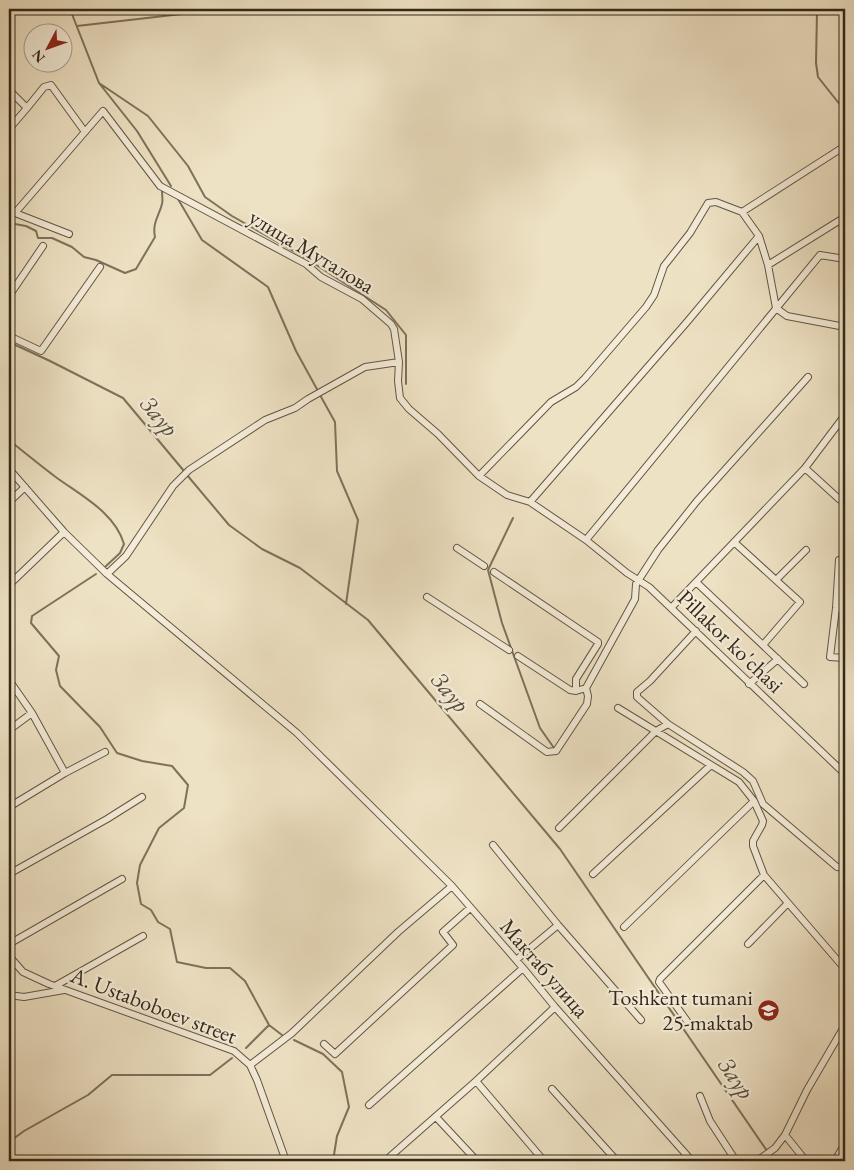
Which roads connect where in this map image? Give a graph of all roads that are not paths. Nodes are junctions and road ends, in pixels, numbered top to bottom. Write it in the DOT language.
graph roads {
  1 [pos="9,90"];
  2 [pos="27,108"];
  3 [pos="9,129"];
  4 [pos="85,132"];
  5 [pos="845,146"];
  6 [pos="742,212"];
  7 [pos="12,213"];
  8 [pos="845,216"];
  9 [pos="69,234"];
  10 [pos="759,236"];
  11 [pos="43,246"];
  12 [pos="845,259"];
  13 [pos="768,265"];
  14 [pos="100,267"];
  15 [pos="9,296"];
  16 [pos="776,308"];
  17 [pos="845,327"];
  18 [pos="9,336"];
  19 [pos="399,362"];
  20 [pos="808,377"];
  21 [pos="845,415"];
  22 [pos="804,468"];
  23 [pos="9,469"];
  24 [pos="479,476"];
  25 [pos="25,487"];
  26 [pos="840,499"];
  27 [pos="9,502"];
  28 [pos="530,502"];
  29 [pos="64,532"];
  30 [pos="586,540"];
  31 [pos="734,542"];
  32 [pos="457,548"];
  33 [pos="806,550"];
  34 [pos="845,560"];
  35 [pos="484,566"];
  36 [pos="494,572"];
  37 [pos="106,574"];
  38 [pos="777,579"];
  39 [pos="9,580"];
  40 [pos="638,580"];
  41 [pos="696,582"];
  42 [pos="427,597"];
  43 [pos="672,607"];
  44 [pos="836,608"];
  45 [pos="845,608"];
  46 [pos="696,631"];
  47 [pos="764,645"];
  48 [pos="508,650"];
  49 [pos="518,656"];
  50 [pos="845,658"];
  51 [pos="778,659"];
  52 [pos="9,680"];
  53 [pos="750,684"];
  54 [pos="804,684"];
  55 [pos="586,688"];
  56 [pos="576,690"];
  57 [pos="480,704"];
  58 [pos="618,708"];
  59 [pos="32,713"];
  60 [pos="668,724"];
  61 [pos="9,730"];
  62 [pos="656,731"];
  63 [pos="106,752"];
  64 [pos="711,765"];
  65 [pos="65,773"];
  66 [pos="845,774"];
  67 [pos="142,797"];
  68 [pos="754,802"];
  69 [pos="9,807"];
  70 [pos="559,828"];
  71 [pos="493,844"];
  72 [pos="845,868"];
  73 [pos="9,874"];
  74 [pos="592,874"];
  75 [pos="764,875"];
  76 [pos="122,879"];
  77 [pos="452,886"];
  78 [pos="787,904"];
  79 [pos="470,908"];
  80 [pos="558,925"];
  81 [pos="624,927"];
  82 [pos="143,936"];
  83 [pos="9,944"];
  84 [pos="748,944"];
  85 [pos="9,956"];
  86 [pos="516,960"];
  87 [pos="523,968"];
  88 [pos="845,969"];
  89 [pos="55,986"];
  90 [pos="65,990"];
  91 [pos="9,996"];
  92 [pos="555,1008"];
  93 [pos="641,1020"];
  94 [pos="687,1020"];
  95 [pos="845,1025"];
  96 [pos="324,1044"];
  97 [pos="250,1065"];
  98 [pos="476,1082"];
  99 [pos="552,1089"];
  100 [pos="700,1096"];
  101 [pos="369,1105"];
  102 [pos="436,1117"];
  103 [pos="785,1136"];
  104 [pos="845,1143"];
  105 [pos="393,1158"];
  106 [pos="286,1161"];
  107 [pos="385,1161"];
  108 [pos="477,1161"];
  109 [pos="544,1161"];
  110 [pos="617,1161"];
  111 [pos="692,1161"];
  112 [pos="736,1161"];
  113 [pos="757,1161"];
  114 [pos="806,1161"];
  115 [pos="835,1161"];
  1 -- 2 [label="street"];
  2 -- 3 [label="street"];
  2 -- 4 [label="street"];
  4 -- 7 [label="street"];
  4 -- 19 [label="street, улица Муталова"];
  5 -- 6 [label="street"];
  6 -- 10 [label="street"];
  6 -- 24 [label="street"];
  7 -- 9 [label="street"];
  8 -- 13 [label="street"];
  10 -- 13 [label="street"];
  10 -- 28 [label="street"];
  11 -- 15 [label="street"];
  12 -- 16 [label="street"];
  13 -- 16 [label="street"];
  14 -- 18 [label="street"];
  16 -- 17 [label="street"];
  16 -- 30 [label="street"];
  19 -- 24 [label="street, улица Муталова"];
  19 -- 37 [label="street"];
  20 -- 40 [label="street"];
  21 -- 22 [label="street"];
  22 -- 26 [label="street"];
  22 -- 31 [label="street"];
  23 -- 25 [label="street, Мактаб улица"];
  24 -- 28 [label="street, улица Муталова"];
  25 -- 27 [label="street"];
  25 -- 29 [label="street, Мактаб улица"];
  28 -- 30 [label="street, улица Муталова"];
  29 -- 37 [label="street, Мактаб улица"];
  29 -- 39 [label="street"];
  30 -- 40 [label="street, Pillakor ko'chasi"];
  31 -- 38 [label="street"];
  31 -- 41 [label="street"];
  32 -- 35 [label="street"];
  33 -- 38 [label="street"];
  34 -- 44 [label="street"];
  36 -- 56 [label="street"];
  37 -- 77 [label="street, Мактаб улица"];
  38 -- 47 [label="street"];
  40 -- 43 [label="street, Pillakor ko'chasi"];
  40 -- 55 [label="street"];
  41 -- 43 [label="street"];
  41 -- 47 [label="street"];
  42 -- 48 [label="street"];
  43 -- 46 [label="street, Pillakor ko'chasi"];
  44 -- 45 [label="street"];
  44 -- 50 [label="street"];
  46 -- 53 [label="street, Pillakor ko'chasi"];
  46 -- 60 [label="street"];
  47 -- 51 [label="street"];
  49 -- 56 [label="street"];
  51 -- 53 [label="street"];
  51 -- 54 [label="street"];
  52 -- 59 [label="street"];
  53 -- 66 [label="street, Pillakor ko'chasi"];
  55 -- 56 [label="street"];
  55 -- 57 [label="street"];
  58 -- 62 [label="street"];
  59 -- 61 [label="street"];
  59 -- 65 [label="street"];
  60 -- 62 [label="street"];
  60 -- 72 [label="street"];
  62 -- 64 [label="street"];
  62 -- 70 [label="street"];
  63 -- 65 [label="street"];
  64 -- 68 [label="street"];
  64 -- 74 [label="street"];
  65 -- 69 [label="street"];
  67 -- 73 [label="street"];
  68 -- 75 [label="street"];
  68 -- 81 [label="street"];
  71 -- 80 [label="street"];
  75 -- 78 [label="street"];
  75 -- 94 [label="street"];
  76 -- 83 [label="street"];
  77 -- 79 [label="street, Мактаб улица"];
  77 -- 97 [label="street"];
  78 -- 84 [label="street"];
  78 -- 88 [label="street"];
  79 -- 86 [label="street, Мактаб улица"];
  79 -- 96 [label="street"];
  80 -- 86 [label="street"];
  80 -- 93 [label="street"];
  82 -- 89 [label="street"];
  85 -- 89 [label="street, A. Ustaboboev street"];
  86 -- 87 [label="street, Мактаб улица"];
  87 -- 92 [label="street, Мактаб улица"];
  87 -- 101 [label="street"];
  89 -- 90 [label="street, A. Ustaboboev street"];
  90 -- 91 [label="street"];
  90 -- 97 [label="street, A. Ustaboboev street"];
  92 -- 98 [label="street"];
  92 -- 111 [label="street, Мактаб улица"];
  95 -- 103 [label="street"];
  97 -- 106 [label="street, A. Ustaboboev street"];
  98 -- 102 [label="street"];
  98 -- 109 [label="street"];
  99 -- 110 [label="street"];
  100 -- 112 [label="street"];
  102 -- 105 [label="street"];
  102 -- 108 [label="street"];
  103 -- 113 [label="street"];
  103 -- 114 [label="street"];
  104 -- 115 [label="street"];
  105 -- 107 [label="street"];
}
